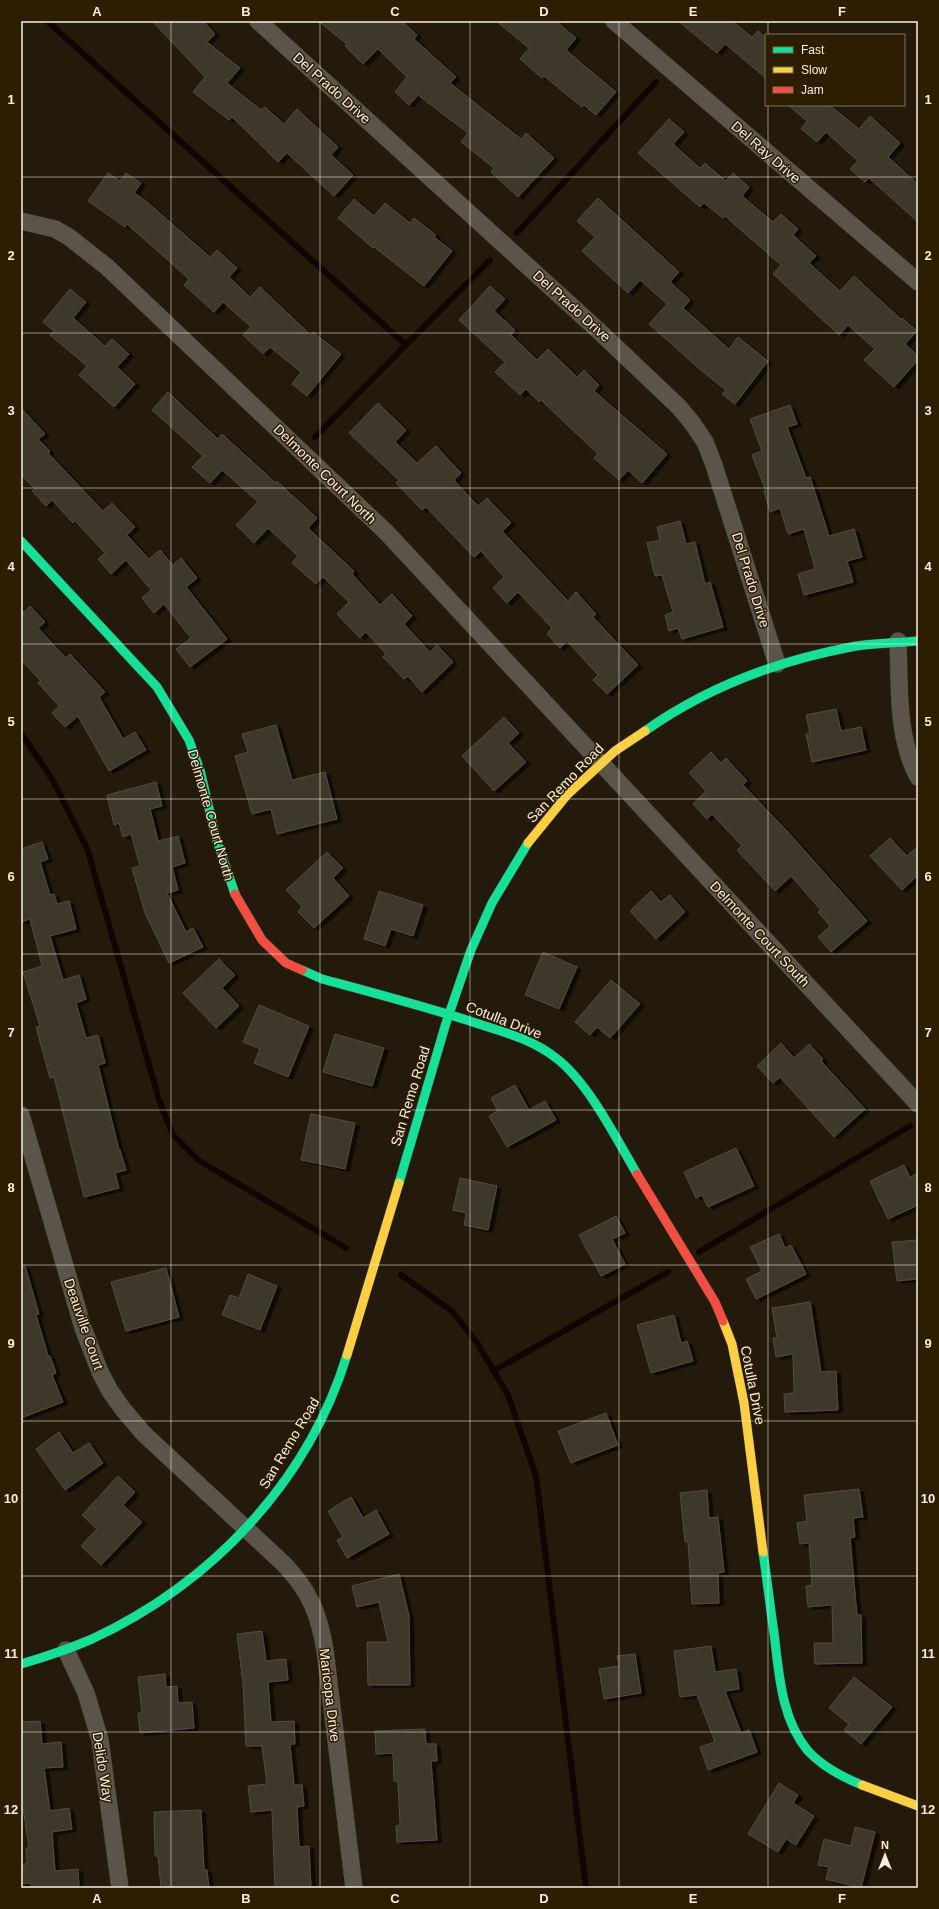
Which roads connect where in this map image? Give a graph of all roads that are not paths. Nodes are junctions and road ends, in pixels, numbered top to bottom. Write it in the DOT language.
graph roads {
  1 [pos="258,21"];
  2 [pos="614,21"];
  3 [pos="21,221"];
  4 [pos="918,282"];
  5 [pos="21,540"];
  6 [pos="918,641"];
  7 [pos="898,642"];
  8 [pos="776,664"];
  9 [pos="602,763"];
  10 [pos="918,777"];
  11 [pos="449,1014"];
  12 [pos="918,1104"];
  13 [pos="21,1115"];
  14 [pos="246,1529"];
  15 [pos="66,1650"];
  16 [pos="21,1664"];
  17 [pos="918,1806"];
  18 [pos="120,1888"];
  19 [pos="354,1888"];
  1 -- 8 [label="street, Del Prado Drive"];
  2 -- 4 [label="street, Del Ray Drive"];
  3 -- 9 [label="street, Delmonte Court North"];
  5 -- 11 [label="street, Delmonte Court North"];
  6 -- 7 [label="street, San Remo Road"];
  7 -- 8 [label="street, San Remo Road"];
  7 -- 10 [label="street"];
  8 -- 9 [label="street, San Remo Road"];
  9 -- 11 [label="street, San Remo Road"];
  9 -- 12 [label="street, Delmonte Court South"];
  11 -- 14 [label="street, San Remo Road"];
  11 -- 17 [label="street, Cotulla Drive"];
  13 -- 14 [label="street, Deauville Court"];
  14 -- 15 [label="street, San Remo Road"];
  14 -- 19 [label="street, Maricopa Drive"];
  15 -- 16 [label="street, San Remo Road"];
  15 -- 18 [label="street, Delido Way"];
}
